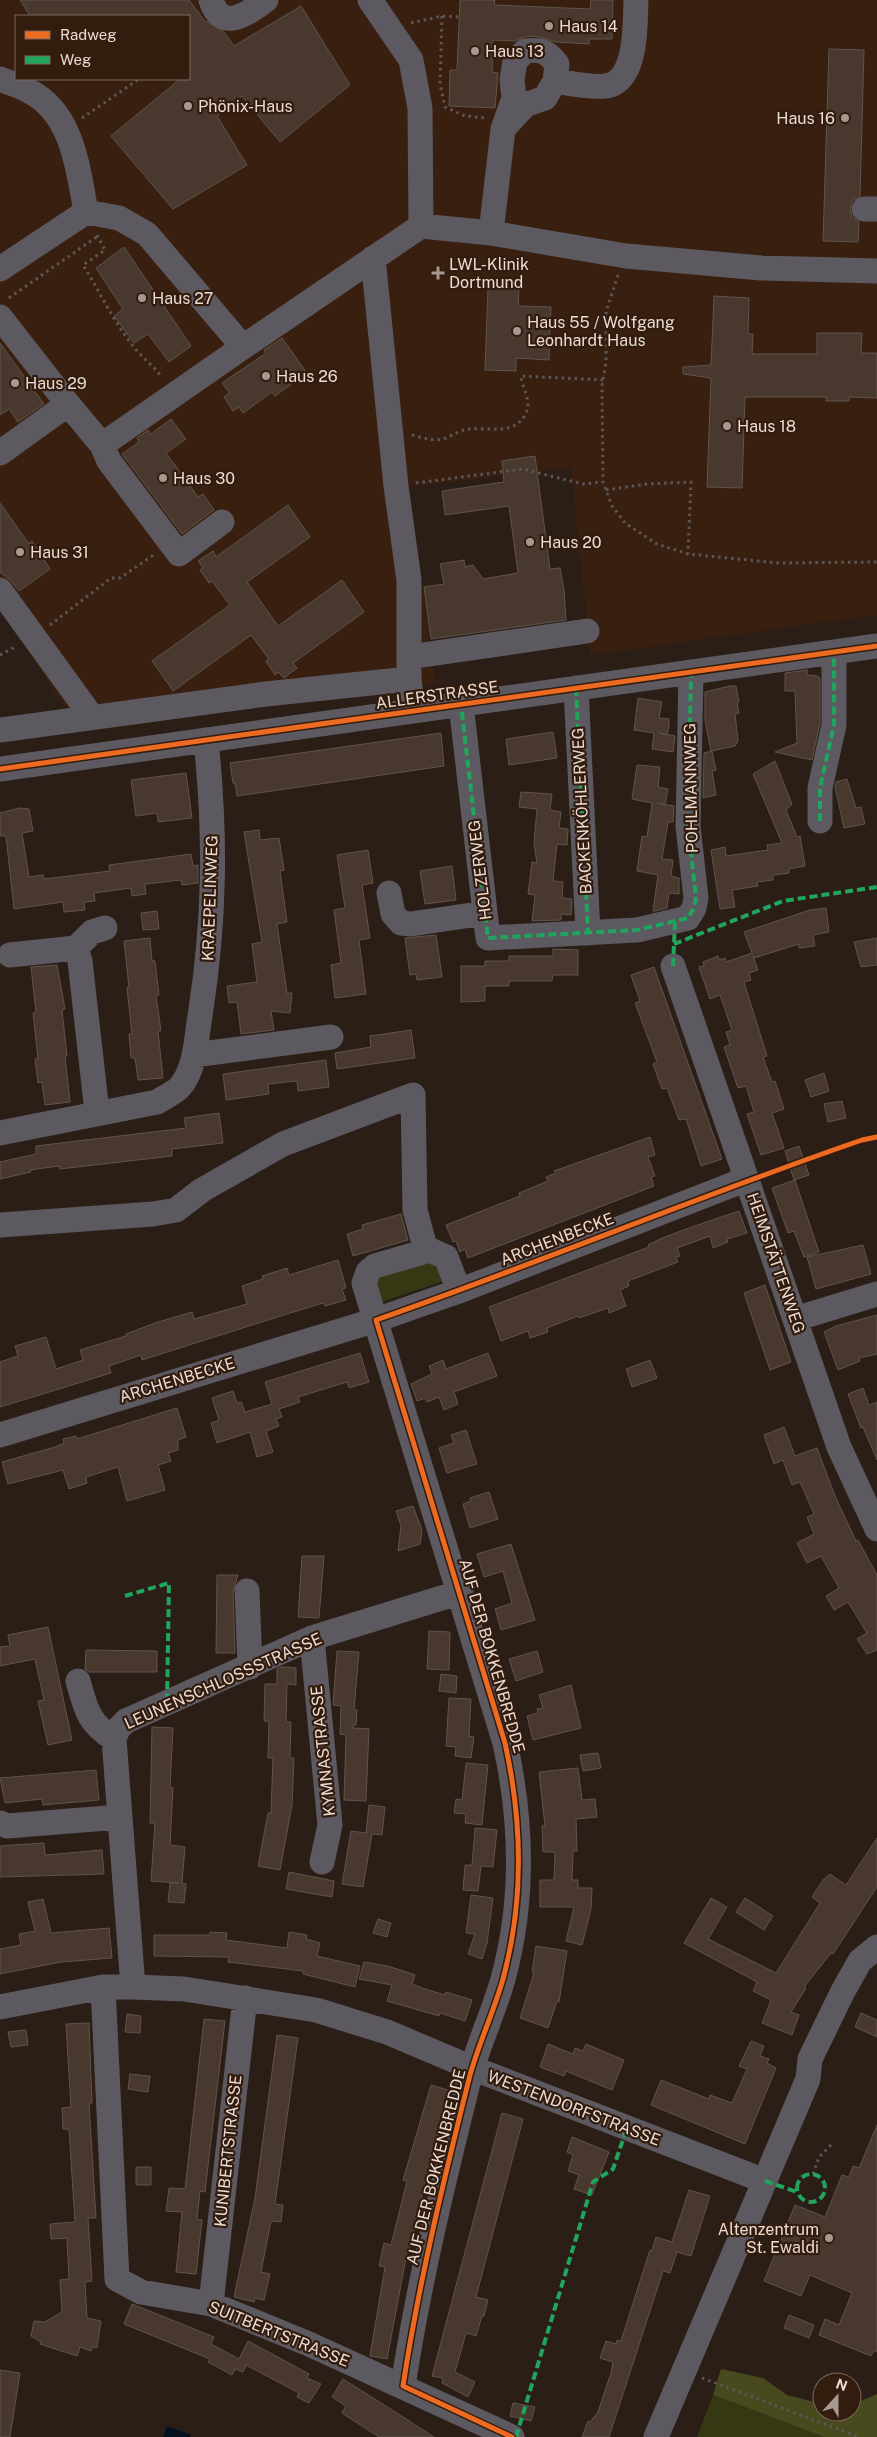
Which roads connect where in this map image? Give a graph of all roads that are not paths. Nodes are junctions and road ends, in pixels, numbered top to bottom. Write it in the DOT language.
graph roads {
  1 [pos="211,0"];
  2 [pos="266,0"];
  3 [pos="370,0"];
  4 [pos="636,0"];
  5 [pos="0,79"];
  6 [pos="555,81"];
  7 [pos="505,125"];
  8 [pos="86,212"];
  9 [pos="421,226"];
  10 [pos="491,233"];
  11 [pos="373,258"];
  12 [pos="3,261"];
  13 [pos="877,271"];
  14 [pos="1,310"];
  15 [pos="243,347"];
  16 [pos="68,404"];
  17 [pos="102,445"];
  18 [pos="0,453"];
  19 [pos="222,522"];
  20 [pos="0,590"];
  21 [pos="587,631"];
  22 [pos="877,646"];
  23 [pos="834,652"];
  24 [pos="409,668"];
  25 [pos="692,672"];
  26 [pos="576,688"];
  27 [pos="461,704"];
  28 [pos="413,711"];
  29 [pos="92,717"];
  30 [pos="0,730"];
  31 [pos="206,740"];
  32 [pos="0,769"];
  33 [pos="820,822"];
  34 [pos="389,893"];
  35 [pos="485,912"];
  36 [pos="675,922"];
  37 [pos="105,928"];
  38 [pos="588,933"];
  39 [pos="76,948"];
  40 [pos="10,955"];
  41 [pos="673,966"];
  42 [pos="332,1037"];
  43 [pos="194,1055"];
  44 [pos="97,1112"];
  45 [pos="0,1133"];
  46 [pos="747,1179"];
  47 [pos="0,1225"];
  48 [pos="426,1251"];
  49 [pos="459,1291"];
  50 [pos="877,1294"];
  51 [pos="795,1319"];
  52 [pos="376,1320"];
  53 [pos="0,1434"];
  54 [pos="877,1529"];
  55 [pos="247,1591"];
  56 [pos="461,1592"];
  57 [pos="312,1638"];
  58 [pos="250,1667"];
  59 [pos="78,1681"];
  60 [pos="114,1739"];
  61 [pos="120,1817"];
  62 [pos="0,1823"];
  63 [pos="322,1862"];
  64 [pos="877,1947"];
  65 [pos="133,1986"];
  66 [pos="103,1987"];
  67 [pos="245,1998"];
  68 [pos="0,2007"];
  69 [pos="472,2068"];
  70 [pos="765,2182"];
  71 [pos="211,2304"];
  72 [pos="403,2386"];
  73 [pos="512,2437"];
  74 [pos="656,2437"];
  1 -- 2 [label="street"];
  3 -- 9 [label="street"];
  4 -- 6 [label="street"];
  5 -- 8 [label="street"];
  6 -- 7 [label="street"];
  6 -- 7 [label="street"];
  7 -- 10 [label="street"];
  8 -- 12 [label="street"];
  8 -- 15 [label="street"];
  9 -- 10 [label="street"];
  9 -- 11 [label="street"];
  10 -- 13 [label="street"];
  11 -- 15 [label="street"];
  11 -- 24 [label="street"];
  14 -- 16 [label="street"];
  15 -- 17 [label="street"];
  16 -- 17 [label="street"];
  16 -- 18 [label="street"];
  17 -- 19 [label="street"];
  20 -- 29 [label="street"];
  21 -- 24 [label="street"];
  22 -- 23 [label="street, ALLERSTRASSE"];
  23 -- 25 [label="street, ALLERSTRASSE"];
  23 -- 33 [label="street"];
  24 -- 28 [label="street"];
  24 -- 29 [label="street"];
  25 -- 26 [label="street, ALLERSTRASSE"];
  25 -- 36 [label="street, POHLMANNWEG"];
  26 -- 27 [label="street, ALLERSTRASSE"];
  26 -- 38 [label="street, BACKENKÖHLERWEG"];
  27 -- 28 [label="street, ALLERSTRASSE"];
  27 -- 35 [label="street, HOLZERWEG"];
  28 -- 31 [label="street, ALLERSTRASSE"];
  29 -- 30 [label="street"];
  31 -- 32 [label="street, ALLERSTRASSE"];
  31 -- 43 [label="street, KRAEPELINWEG"];
  34 -- 35 [label="street"];
  35 -- 38 [label="street, HOLZERWEG"];
  36 -- 38 [label="street, HOLZERWEG"];
  37 -- 39 [label="street"];
  39 -- 40 [label="street"];
  39 -- 44 [label="street"];
  41 -- 46 [label="street, HEIMSTÄTTENWEG"];
  42 -- 43 [label="street"];
  43 -- 44 [label="street, KRAEPELINWEG"];
  44 -- 45 [label="street, KRAEPELINWEG"];
  46 -- 49 [label="street, ARCHENBECKE"];
  46 -- 51 [label="street, HEIMSTÄTTENWEG"];
  47 -- 48 [label="street"];
  48 -- 49 [label="street"];
  48 -- 52 [label="street, AUF DER BOKKENBREDDE"];
  49 -- 52 [label="street, ARCHENBECKE"];
  50 -- 51 [label="street"];
  51 -- 54 [label="street, HEIMSTÄTTENWEG"];
  52 -- 53 [label="street, ARCHENBECKE"];
  52 -- 56 [label="street, AUF DER BOKKENBREDDE"];
  55 -- 58 [label="street"];
  56 -- 57 [label="street, LEUNENSCHLOSSSTRASSE"];
  56 -- 69 [label="street, AUF DER BOKKENBREDDE"];
  57 -- 58 [label="street, LEUNENSCHLOSSSTRASSE"];
  57 -- 63 [label="street, KYMNASTRASSE"];
  58 -- 60 [label="street, LEUNENSCHLOSSSTRASSE"];
  59 -- 60 [label="street"];
  60 -- 61 [label="street, LEUNENSCHLOSSSTRASSE"];
  61 -- 62 [label="street"];
  61 -- 65 [label="street, LEUNENSCHLOSSSTRASSE"];
  64 -- 70 [label="street"];
  65 -- 66 [label="street, WESTENDORFSTRASSE"];
  65 -- 67 [label="street, WESTENDORFSTRASSE"];
  66 -- 68 [label="street, WESTENDORFSTRASSE"];
  66 -- 71 [label="street, SUITBERTSTRASSE"];
  67 -- 69 [label="street, WESTENDORFSTRASSE"];
  67 -- 71 [label="street, KUNIBERTSTRASSE"];
  69 -- 70 [label="street, WESTENDORFSTRASSE"];
  69 -- 72 [label="street, AUF DER BOKKENBREDDE"];
  70 -- 74 [label="street"];
  71 -- 72 [label="street, SUITBERTSTRASSE"];
  72 -- 73 [label="street, SUITBERTSTRASSE"];
}
